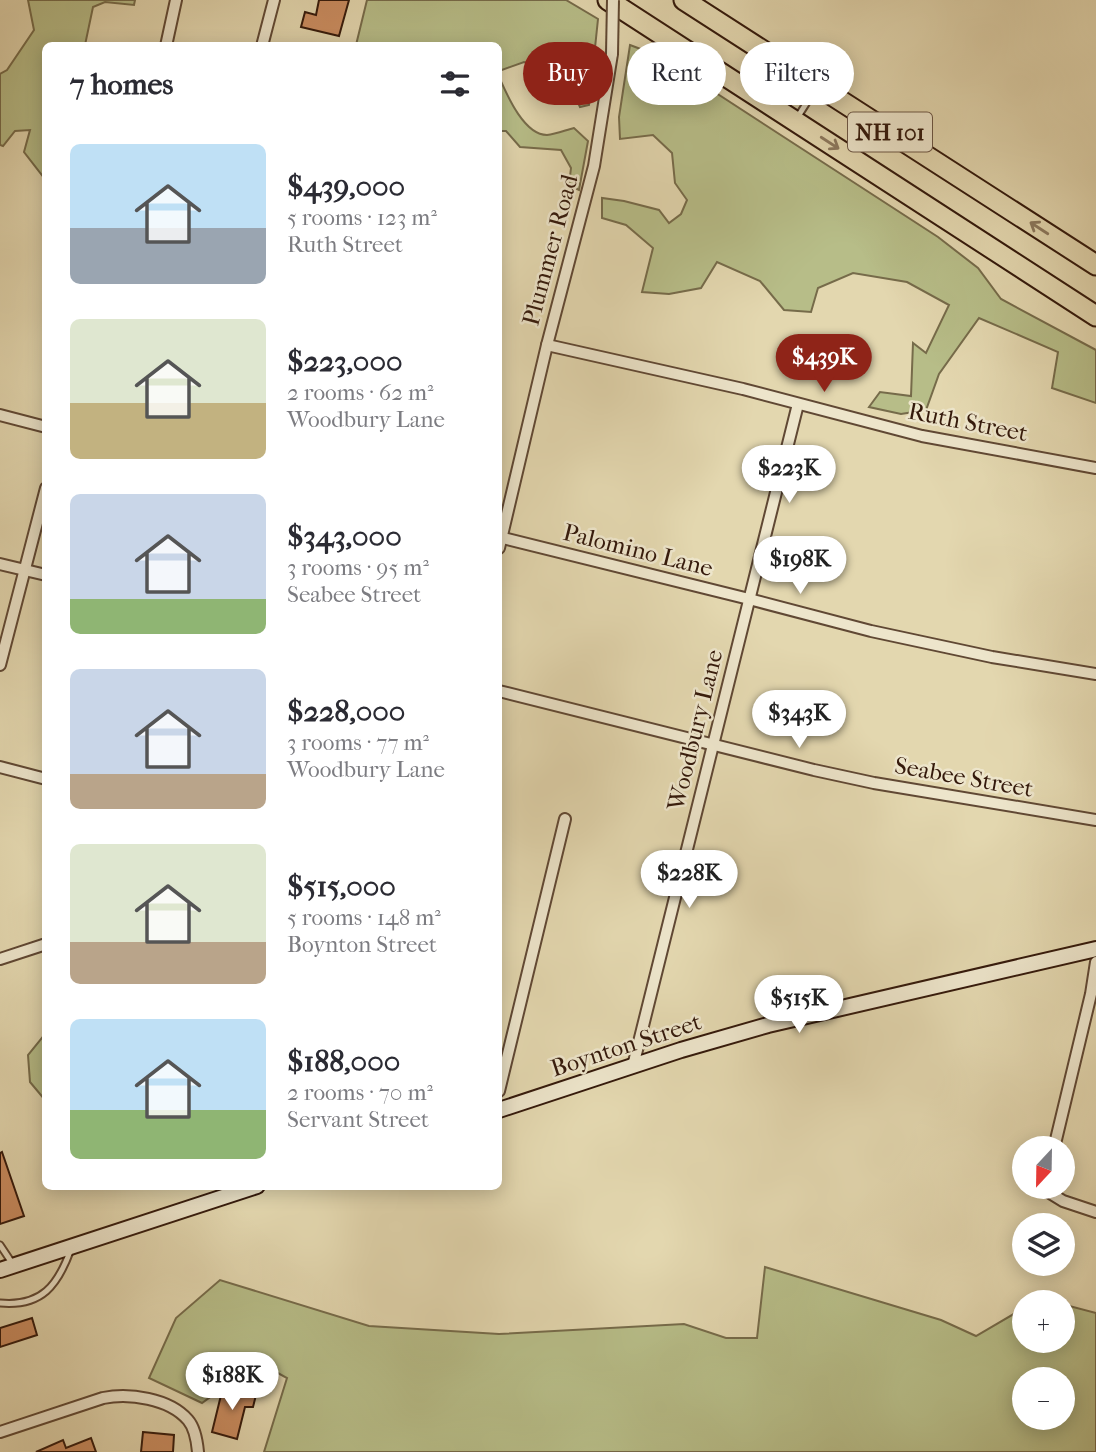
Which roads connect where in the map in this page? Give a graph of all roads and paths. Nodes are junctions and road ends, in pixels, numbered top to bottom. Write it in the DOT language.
graph roads {
  1 [pos="176,0"];
  2 [pos="274,0"];
  3 [pos="611,0"];
  4 [pos="684,0"];
  5 [pos="167,42"];
  6 [pos="263,42"];
  7 [pos="750,42"];
  8 [pos="805,105"];
  9 [pos="849,105"];
  10 [pos="795,121"];
  11 [pos="1096,265"];
  12 [pos="1096,316"];
  13 [pos="547,345"];
  14 [pos="798,404"];
  15 [pos="0,415"];
  16 [pos="42,425"];
  17 [pos="1096,468"];
  18 [pos="42,503"];
  19 [pos="502,533"];
  20 [pos="502,541"];
  21 [pos="0,564"];
  22 [pos="24,570"];
  23 [pos="42,574"];
  24 [pos="749,599"];
  25 [pos="0,666"];
  26 [pos="1096,674"];
  27 [pos="502,692"];
  28 [pos="713,745"];
  29 [pos="0,767"];
  30 [pos="42,778"];
  31 [pos="565,819"];
  32 [pos="1096,820"];
  33 [pos="42,944"];
  34 [pos="1096,949"];
  35 [pos="0,959"];
  36 [pos="1096,962"];
  37 [pos="633,1066"];
  38 [pos="502,1079"];
  39 [pos="502,1109"];
  40 [pos="1057,1136"];
  41 [pos="245,1190"];
  42 [pos="1061,1199"];
  43 [pos="1096,1212"];
  44 [pos="0,1245"];
  45 [pos="72,1246"];
  46 [pos="7,1268"];
  47 [pos="0,1303"];
  48 [pos="0,1432"];
  49 [pos="198,1452"];
  1 -- 5 [label="street"];
  2 -- 6 [label="street"];
  3 -- 10 [label="highway, NH 101"];
  3 -- 13 [label="street, Plummer Road, bridge"];
  4 -- 7 [label="highway, NH 101"];
  8 -- 10 [label="lane"];
  11 -- 9 [label="highway, NH 101, one-way"];
  10 -- 12 [label="highway, NH 101, one-way"];
  13 -- 14 [label="street, Ruth Street"];
  13 -- 19 [label="street, Plummer Road"];
  14 -- 17 [label="street, Ruth Street"];
  14 -- 24 [label="street, Woodbury Lane"];
  15 -- 16 [label="street"];
  18 -- 22 [label="street"];
  20 -- 24 [label="street, Palomino Lane"];
  21 -- 22 [label="street"];
  22 -- 23 [label="street"];
  22 -- 25 [label="street"];
  24 -- 26 [label="street, Palomino Lane"];
  24 -- 28 [label="street, Woodbury Lane"];
  27 -- 28 [label="street, Seabee Street"];
  28 -- 32 [label="street, Seabee Street"];
  28 -- 37 [label="street, Woodbury Lane"];
  29 -- 30 [label="street"];
  31 -- 38 [label="street"];
  33 -- 35 [label="street"];
  34 -- 37 [label="street, Boynton Street"];
  36 -- 40 [label="street"];
  37 -- 39 [label="street, Boynton Street"];
  41 -- 45 [label="street"];
  42 -- 43 [label="street"];
  44 -- 46 [label="lane"];
  45 -- 46 [label="street"];
  45 -- 47 [label="lane"];
  48 -- 49 [label="street"];
}
